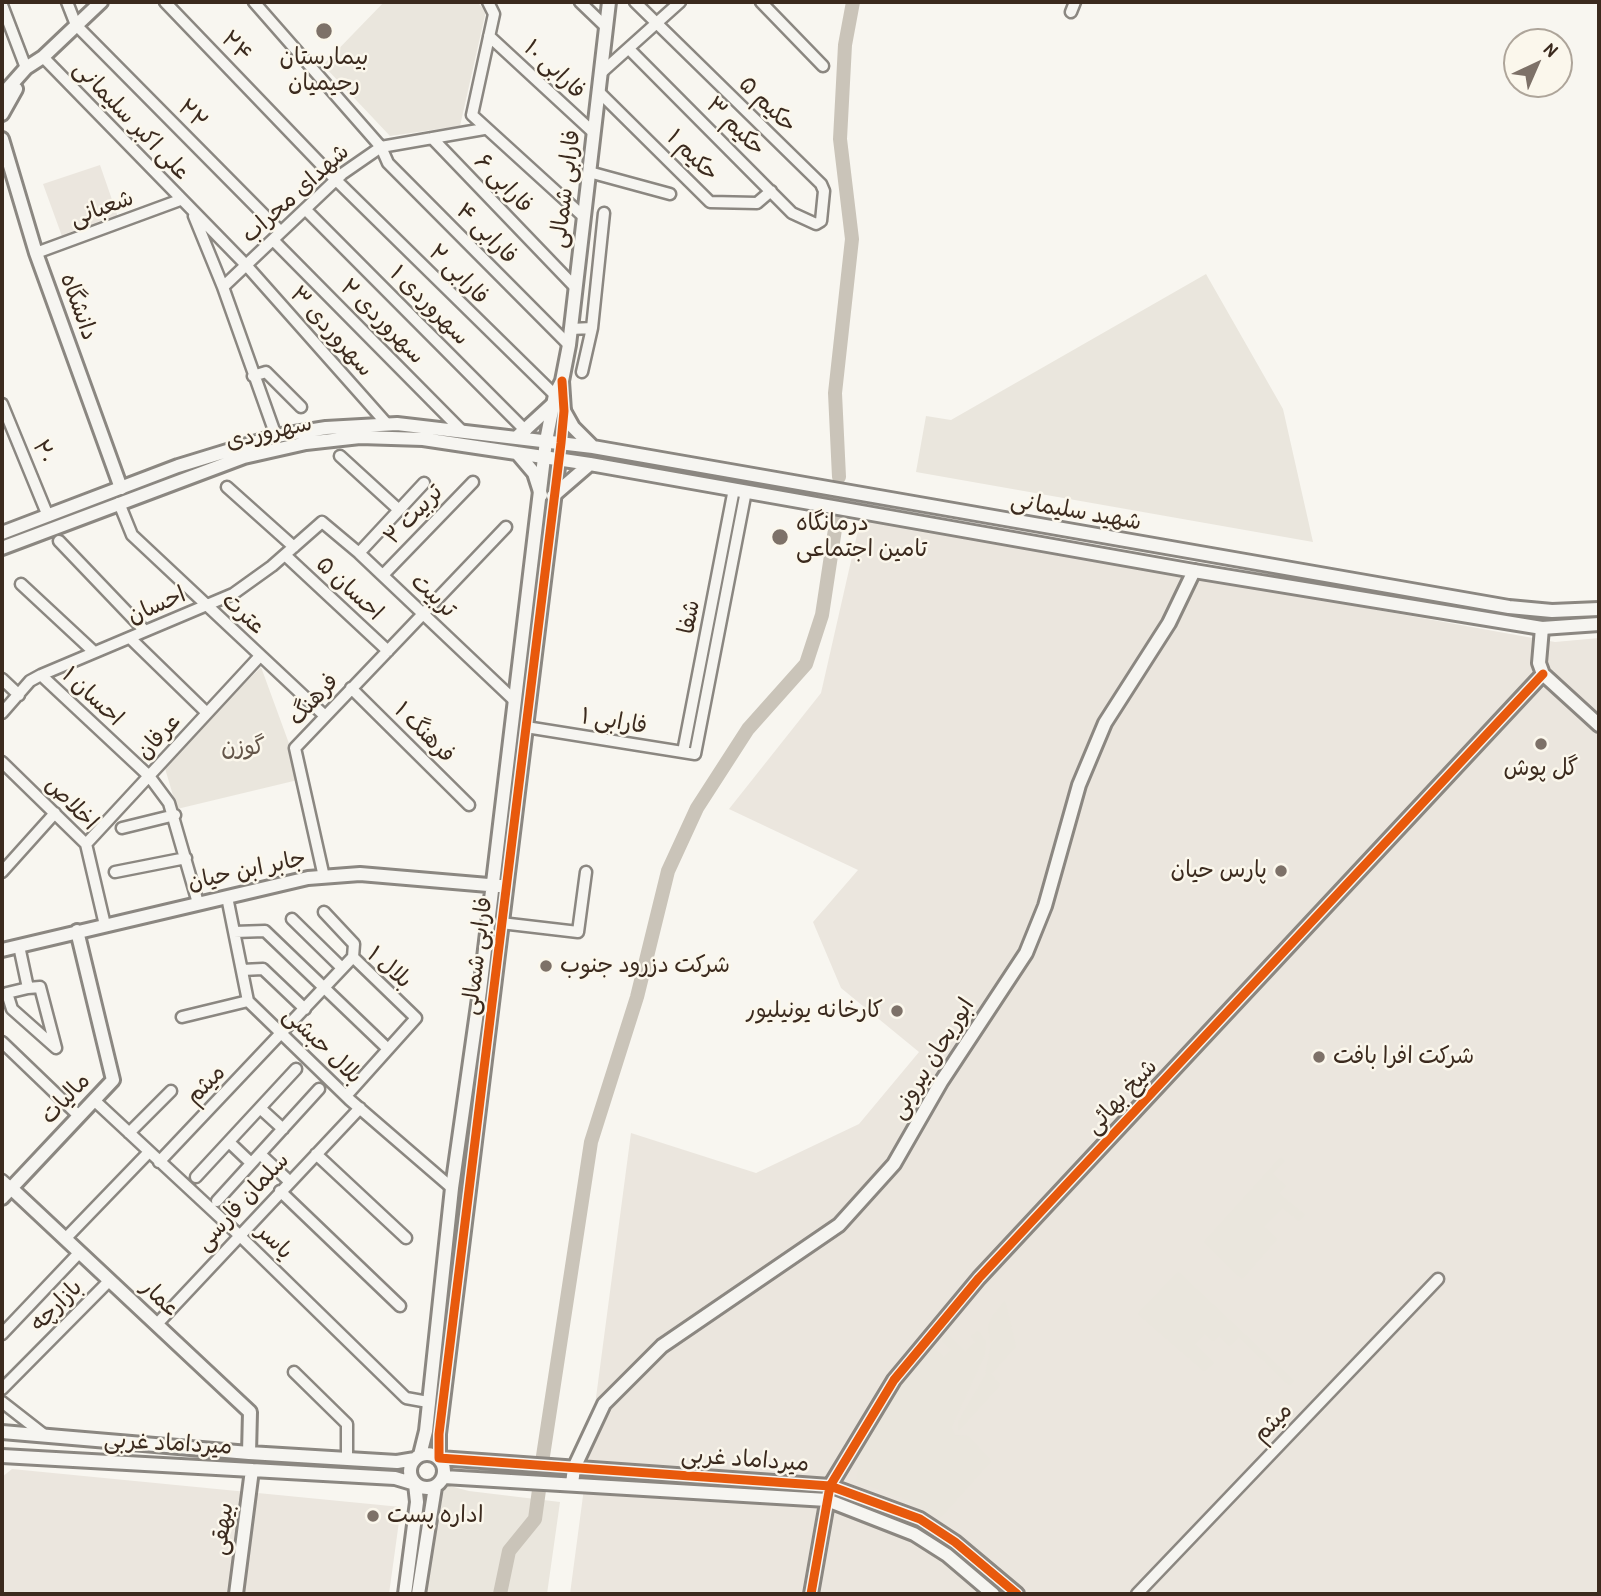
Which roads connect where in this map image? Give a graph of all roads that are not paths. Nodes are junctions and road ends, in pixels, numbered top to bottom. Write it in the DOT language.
graph roads {
  1 [pos="67,2"];
  2 [pos="101,2"];
  3 [pos="165,2"];
  4 [pos="254,2"];
  5 [pos="488,2"];
  6 [pos="580,2"];
  7 [pos="609,2"];
  8 [pos="635,2"];
  9 [pos="680,2"];
  10 [pos="761,2"];
  11 [pos="2,5"];
  12 [pos="657,24"];
  13 [pos="76,25"];
  14 [pos="606,27"];
  15 [pos="489,36"];
  16 [pos="629,49"];
  17 [pos="36,62"];
  18 [pos="823,66"];
  19 [pos="602,72"];
  20 [pos="599,92"];
  21 [pos="2,95"];
  22 [pos="2,114"];
  23 [pos="484,129"];
  24 [pos="594,133"];
  25 [pos="432,138"];
  26 [pos="2,139"];
  27 [pos="381,147"];
  28 [pos="589,172"];
  29 [pos="336,180"];
  30 [pos="771,191"];
  31 [pos="670,194"];
  32 [pos="180,200"];
  33 [pos="305,209"];
  34 [pos="192,212"];
  35 [pos="604,213"];
  36 [pos="584,217"];
  37 [pos="819,224"];
  38 [pos="277,236"];
  39 [pos="36,253"];
  40 [pos="246,265"];
  41 [pos="223,287"];
  42 [pos="576,288"];
  43 [pos="592,328"];
  44 [pos="571,329"];
  45 [pos="569,345"];
  46 [pos="582,372"];
  47 [pos="253,376"];
  48 [pos="557,403"];
  49 [pos="2,404"];
  50 [pos="301,408"];
  51 [pos="387,424"];
  52 [pos="464,432"];
  53 [pos="521,434"];
  54 [pos="276,436"];
  55 [pos="546,441"];
  56 [pos="561,443"];
  57 [pos="593,447"];
  58 [pos="517,453"];
  59 [pos="340,456"];
  60 [pos="545,457"];
  61 [pos="558,459"];
  62 [pos="590,464"];
  63 [pos="473,482"];
  64 [pos="424,483"];
  65 [pos="227,487"];
  66 [pos="121,488"];
  67 [pos="740,490"];
  68 [pos="546,501"];
  69 [pos="119,503"];
  70 [pos="730,507"];
  71 [pos="743,509"];
  72 [pos="399,510"];
  73 [pos="48,516"];
  74 [pos="322,522"];
  75 [pos="506,527"];
  76 [pos="2,533"];
  77 [pos="59,541"];
  78 [pos="293,547"];
  79 [pos="2,548"];
  80 [pos="359,553"];
  81 [pos="285,555"];
  82 [pos="1194,571"];
  83 [pos="383,575"];
  84 [pos="21,584"];
  85 [pos="715,587"];
  86 [pos="727,589"];
  87 [pos="205,606"];
  88 [pos="1599,609"];
  89 [pos="424,614"];
  90 [pos="1599,624"];
  91 [pos="1542,628"];
  92 [pos="145,631"];
  93 [pos="130,638"];
  94 [pos="93,651"];
  95 [pos="388,651"];
  96 [pos="260,656"];
  97 [pos="1543,674"];
  98 [pos="41,675"];
  99 [pos="2,679"];
  100 [pos="351,688"];
  101 [pos="19,695"];
  102 [pos="515,701"];
  103 [pos="2,713"];
  104 [pos="207,713"];
  105 [pos="325,716"];
  106 [pos="1599,725"];
  107 [pos="526,727"];
  108 [pos="683,752"];
  109 [pos="695,754"];
  110 [pos="2,762"];
  111 [pos="149,776"];
  112 [pos="469,805"];
  113 [pos="55,813"];
  114 [pos="175,816"];
  115 [pos="122,828"];
  116 [pos="86,844"];
  117 [pos="187,858"];
  118 [pos="2,872"];
  119 [pos="115,872"];
  120 [pos="586,872"];
  121 [pos="324,877"];
  122 [pos="499,886"];
  123 [pos="227,897"];
  124 [pos="198,903"];
  125 [pos="324,912"];
  126 [pos="292,919"];
  127 [pos="501,923"];
  128 [pos="105,925"];
  129 [pos="77,931"];
  130 [pos="234,932"];
  131 [pos="19,946"];
  132 [pos="2,950"];
  133 [pos="352,957"];
  134 [pos="342,968"];
  135 [pos="242,970"];
  136 [pos="28,988"];
  137 [pos="323,989"];
  138 [pos="248,1001"];
  139 [pos="305,1009"];
  140 [pos="182,1017"];
  141 [pos="282,1034"];
  142 [pos="2,1042"];
  143 [pos="388,1049"];
  144 [pos="296,1069"];
  145 [pos="319,1089"];
  146 [pos="171,1091"];
  147 [pos="346,1096"];
  148 [pos="95,1101"];
  149 [pos="260,1108"];
  150 [pos="360,1108"];
  151 [pos="79,1116"];
  152 [pos="283,1129"];
  153 [pos="129,1133"];
  154 [pos="229,1142"];
  155 [pos="149,1153"];
  156 [pos="260,1154"];
  157 [pos="316,1154"];
  158 [pos="159,1162"];
  159 [pos="251,1163"];
  160 [pos="196,1177"];
  161 [pos="289,1181"];
  162 [pos="452,1188"];
  163 [pos="5,1189"];
  164 [pos="280,1191"];
  165 [pos="216,1200"];
  166 [pos="238,1234"];
  167 [pos="406,1238"];
  168 [pos="65,1239"];
  169 [pos="79,1252"];
  170 [pos="1438,1279"];
  171 [pos="110,1280"];
  172 [pos="400,1306"];
  173 [pos="157,1324"];
  174 [pos="2,1334"];
  175 [pos="294,1371"];
  176 [pos="2,1389"];
  177 [pos="2,1402"];
  178 [pos="428,1402"];
  179 [pos="2,1433"];
  180 [pos="43,1434"];
  181 [pos="249,1453"];
  182 [pos="2,1456"];
  183 [pos="417,1457"];
  184 [pos="439,1458"];
  185 [pos="346,1459"];
  186 [pos="574,1468"];
  187 [pos="252,1470"];
  188 [pos="439,1482"];
  189 [pos="415,1484"];
  190 [pos="572,1484"];
  191 [pos="830,1486"];
  192 [pos="827,1500"];
  193 [pos="236,1594"];
  194 [pos="405,1594"];
  195 [pos="418,1594"];
  196 [pos="811,1594"];
  197 [pos="992,1594"];
  198 [pos="1017,1594"];
  199 [pos="1137,1594"];
  1 -- 13 [label="street"];
  2 -- 13 [label="street"];
  3 -- 29 [label="street, ۲۴"];
  4 -- 27 [label="street, فارابی ۴"];
  5 -- 15 [label="street"];
  6 -- 14 [label="street"];
  7 -- 14 [label="street, فارابی شمالی"];
  8 -- 12 [label="street, حکیم ۵"];
  9 -- 12 [label="street"];
  10 -- 18 [label="street"];
  11 -- 17 [label="street"];
  12 -- 16 [label="street"];
  12 -- 37 [label="street, حکیم ۵"];
  13 -- 17 [label="street"];
  13 -- 38 [label="street, ۲۲"];
  14 -- 19 [label="street, فارابی شمالی"];
  15 -- 23 [label="street"];
  15 -- 24 [label="street, فارابی ۱۰"];
  16 -- 19 [label="street"];
  16 -- 30 [label="street, حکیم ۳"];
  17 -- 21 [label="street"];
  17 -- 22 [label="street"];
  17 -- 32 [label="street, علی اکبر سلیمانی"];
  19 -- 20 [label="street, فارابی شمالی"];
  20 -- 24 [label="street, فارابی شمالی"];
  20 -- 30 [label="street, حکیم ۱"];
  23 -- 25 [label="street, شهدای محراب"];
  23 -- 36 [label="street"];
  24 -- 28 [label="street, فارابی شمالی"];
  25 -- 27 [label="street, شهدای محراب"];
  25 -- 42 [label="street, فارابی ۶"];
  26 -- 39 [label="street, دانشگاه"];
  27 -- 29 [label="street, شهدای محراب"];
  27 -- 45 [label="street, فارابی ۴"];
  28 -- 31 [label="street"];
  28 -- 36 [label="street, فارابی شمالی"];
  29 -- 33 [label="street, شهدای محراب"];
  29 -- 48 [label="street, فارابی ۲"];
  30 -- 37 [label="street, حکیم ۳"];
  32 -- 34 [label="street, علی اکبر سلیمانی"];
  32 -- 39 [label="street, شعبانی"];
  33 -- 38 [label="street, شهدای محراب"];
  33 -- 53 [label="street, سهروردی ۱"];
  34 -- 40 [label="street, علی اکبر سلیمانی"];
  34 -- 41 [label="street, علی اکبر سلیمانی"];
  35 -- 43 [label="street"];
  36 -- 42 [label="street, فارابی شمالی"];
  38 -- 40 [label="street, شهدای محراب"];
  38 -- 52 [label="street, سهروردی ۲"];
  39 -- 66 [label="street, دانشگاه"];
  40 -- 41 [label="street, شهدای محراب"];
  40 -- 51 [label="street, سهروردی ۳"];
  41 -- 47 [label="street, علی اکبر سلیمانی"];
  42 -- 44 [label="street, فارابی شمالی"];
  43 -- 44 [label="street"];
  43 -- 46 [label="street"];
  44 -- 45 [label="street, فارابی شمالی"];
  45 -- 48 [label="street, فارابی شمالی"];
  47 -- 50 [label="street"];
  47 -- 54 [label="street, علی اکبر سلیمانی"];
  48 -- 53 [label="street"];
  48 -- 55 [label="street, فارابی شمالی"];
  48 -- 56 [label="street, فارابی شمالی"];
  48 -- 57 [label="street"];
  49 -- 73 [label="street, ۲۰"];
  51 -- 52 [label="street, سهروردی"];
  51 -- 54 [label="street, سهروردی"];
  52 -- 53 [label="street, سهروردی"];
  53 -- 55 [label="street, سهروردی"];
  54 -- 66 [label="street, سهروردی"];
  55 -- 56 [label="street, شهید سلیمانی"];
  55 -- 60 [label="street, فارابی شمالی"];
  56 -- 57 [label="street, شهید سلیمانی"];
  56 -- 61 [label="street, فارابی شمالی"];
  57 -- 88 [label="street, شهید سلیمانی"];
  58 -- 60 [label="street, سهروردی"];
  58 -- 68 [label="street"];
  58 -- 69 [label="street, سهروردی"];
  59 -- 72 [label="street"];
  60 -- 61 [label="street, سهروردی"];
  60 -- 68 [label="street, فارابی شمالی"];
  61 -- 62 [label="street, شهید سلیمانی"];
  61 -- 68 [label="street, فارابی شمالی"];
  62 -- 67 [label="street, شهید سلیمانی"];
  62 -- 68 [label="street"];
  63 -- 83 [label="street, تربیت ۲"];
  64 -- 72 [label="street"];
  65 -- 78 [label="street"];
  66 -- 73 [label="street, سهروردی"];
  67 -- 70 [label="street, شفا"];
  67 -- 71 [label="street, شفا"];
  67 -- 82 [label="street, شهید سلیمانی"];
  68 -- 102 [label="street, فارابی شمالی"];
  68 -- 107 [label="street, فارابی شمالی"];
  69 -- 79 [label="street, سهروردی"];
  69 -- 87 [label="street, عترت"];
  70 -- 71 [label="street"];
  70 -- 85 [label="street, شفا"];
  71 -- 86 [label="street, شفا"];
  72 -- 80 [label="street"];
  73 -- 76 [label="street, سهروردی"];
  74 -- 78 [label="street, احسان"];
  74 -- 80 [label="street, تربیت"];
  75 -- 89 [label="street, فرهنگ"];
  77 -- 92 [label="street"];
  78 -- 81 [label="street, احسان"];
  80 -- 83 [label="street, تربیت"];
  81 -- 87 [label="street, احسان"];
  81 -- 95 [label="street, احسان ۵"];
  82 -- 91 [label="street, شهید سلیمانی"];
  82 -- 186 [label="street, ابوریحان بیرونی"];
  83 -- 89 [label="street, تربیت"];
  84 -- 94 [label="street"];
  85 -- 86 [label="street"];
  85 -- 108 [label="street, شفا"];
  86 -- 109 [label="street, شفا"];
  87 -- 92 [label="street, احسان"];
  87 -- 96 [label="street, عترت"];
  89 -- 95 [label="street, فرهنگ"];
  89 -- 102 [label="street, تربیت"];
  90 -- 91 [label="street, شهید سلیمانی"];
  91 -- 97 [label="street"];
  92 -- 93 [label="street, احسان"];
  93 -- 94 [label="street, احسان"];
  93 -- 104 [label="street"];
  94 -- 98 [label="street, احسان"];
  95 -- 100 [label="street, فرهنگ"];
  96 -- 104 [label="street, عرفان"];
  96 -- 105 [label="street, عترت"];
  97 -- 106 [label="street"];
  97 -- 191 [label="street, شیخ بهائی"];
  98 -- 101 [label="street, احسان"];
  98 -- 111 [label="street, احسان ۱"];
  99 -- 101 [label="street"];
  100 -- 105 [label="street, فرهنگ"];
  100 -- 112 [label="street, فرهنگ ۱"];
  101 -- 103 [label="street, احسان"];
  102 -- 122 [label="street, فارابی شمالی"];
  104 -- 111 [label="street, عرفان"];
  105 -- 121 [label="street, فرهنگ"];
  107 -- 108 [label="street, فارابی ۱"];
  107 -- 122 [label="street, فارابی شمالی"];
  108 -- 109 [label="street, فارابی ۱"];
  110 -- 113 [label="street, اخلاص"];
  111 -- 114 [label="street, احسان ۱"];
  111 -- 116 [label="street, عرفان"];
  113 -- 116 [label="street, اخلاص"];
  113 -- 118 [label="street"];
  114 -- 115 [label="street"];
  114 -- 117 [label="street, احسان ۱"];
  116 -- 128 [label="street, اخلاص"];
  117 -- 119 [label="street"];
  117 -- 124 [label="street, احسان ۱"];
  120 -- 127 [label="street"];
  121 -- 122 [label="street, جابر ابن حیان"];
  121 -- 123 [label="street, جابر ابن حیان"];
  122 -- 127 [label="street, فارابی شمالی"];
  122 -- 162 [label="street, فارابی شمالی"];
  123 -- 124 [label="street, جابر ابن حیان"];
  123 -- 130 [label="street"];
  124 -- 128 [label="street, جابر ابن حیان"];
  125 -- 133 [label="street"];
  126 -- 134 [label="street"];
  127 -- 184 [label="street, فارابی شمالی"];
  128 -- 129 [label="street, جابر ابن حیان"];
  129 -- 131 [label="street, جابر ابن حیان"];
  129 -- 148 [label="street, مالیات"];
  130 -- 135 [label="street"];
  130 -- 137 [label="street"];
  131 -- 132 [label="street, جابر ابن حیان"];
  131 -- 136 [label="street"];
  133 -- 134 [label="street, بلال ۱"];
  133 -- 143 [label="street, بلال ۱"];
  134 -- 137 [label="street, بلال ۱"];
  135 -- 138 [label="street"];
  135 -- 139 [label="street"];
  136 -- 136 [label="street"];
  137 -- 139 [label="street, بلال ۱"];
  137 -- 143 [label="street"];
  138 -- 140 [label="street"];
  138 -- 141 [label="street, بلال حبشی"];
  139 -- 141 [label="street, بلال ۱"];
  141 -- 147 [label="street, بلال حبشی"];
  141 -- 158 [label="street, میثم"];
  142 -- 151 [label="street"];
  143 -- 147 [label="street"];
  144 -- 149 [label="street"];
  145 -- 152 [label="street"];
  146 -- 153 [label="street"];
  147 -- 150 [label="street, بلال حبشی"];
  148 -- 151 [label="street, مالیات"];
  148 -- 153 [label="street, یاسر"];
  149 -- 152 [label="street"];
  149 -- 154 [label="street"];
  150 -- 157 [label="street, سلمان فارسی"];
  150 -- 162 [label="street, بلال حبشی"];
  151 -- 163 [label="street, مالیات"];
  152 -- 156 [label="street"];
  153 -- 155 [label="street, یاسر"];
  154 -- 159 [label="street"];
  154 -- 160 [label="street"];
  155 -- 158 [label="street, یاسر"];
  155 -- 168 [label="street"];
  156 -- 159 [label="street"];
  156 -- 161 [label="street"];
  157 -- 161 [label="street, سلمان فارسی"];
  157 -- 167 [label="street"];
  158 -- 166 [label="street, یاسر"];
  159 -- 165 [label="street"];
  161 -- 164 [label="street, سلمان فارسی"];
  162 -- 178 [label="street, فارابی شمالی"];
  163 -- 168 [label="street, عمار"];
  164 -- 166 [label="street, سلمان فارسی"];
  164 -- 172 [label="street"];
  166 -- 173 [label="street, سلمان فارسی"];
  166 -- 178 [label="street, یاسر"];
  168 -- 169 [label="street, عمار"];
  169 -- 171 [label="street, عمار"];
  169 -- 174 [label="street"];
  170 -- 199 [label="street, میثم"];
  171 -- 173 [label="street, عمار"];
  171 -- 176 [label="street, بازارچه"];
  173 -- 181 [label="street, عمار"];
  175 -- 185 [label="street"];
  177 -- 180 [label="street"];
  178 -- 183 [label="street, فارابی شمالی"];
  179 -- 180 [label="street, میرداماد غربی"];
  180 -- 181 [label="street, میرداماد غربی"];
  181 -- 185 [label="street, میرداماد غربی"];
  182 -- 187 [label="street, میرداماد غربی"];
  183 -- 184 [label="street"];
  183 -- 185 [label="street, میرداماد غربی"];
  183 -- 189 [label="street"];
  184 -- 186 [label="street, میرداماد غربی"];
  184 -- 188 [label="street"];
  186 -- 190 [label="street, ابوریحان بیرونی"];
  186 -- 191 [label="street, میرداماد غربی"];
  187 -- 189 [label="street, میرداماد غربی"];
  187 -- 193 [label="street, بیهقی"];
  188 -- 189 [label="street"];
  188 -- 190 [label="street, میرداماد غربی"];
  188 -- 195 [label="street"];
  189 -- 194 [label="street"];
  190 -- 192 [label="street, میرداماد غربی"];
  191 -- 192 [label="street, شیخ بهائی"];
  191 -- 198 [label="street, میرداماد غربی"];
  192 -- 196 [label="street, شیخ بهائی"];
  192 -- 197 [label="street, میرداماد غربی"];
}
